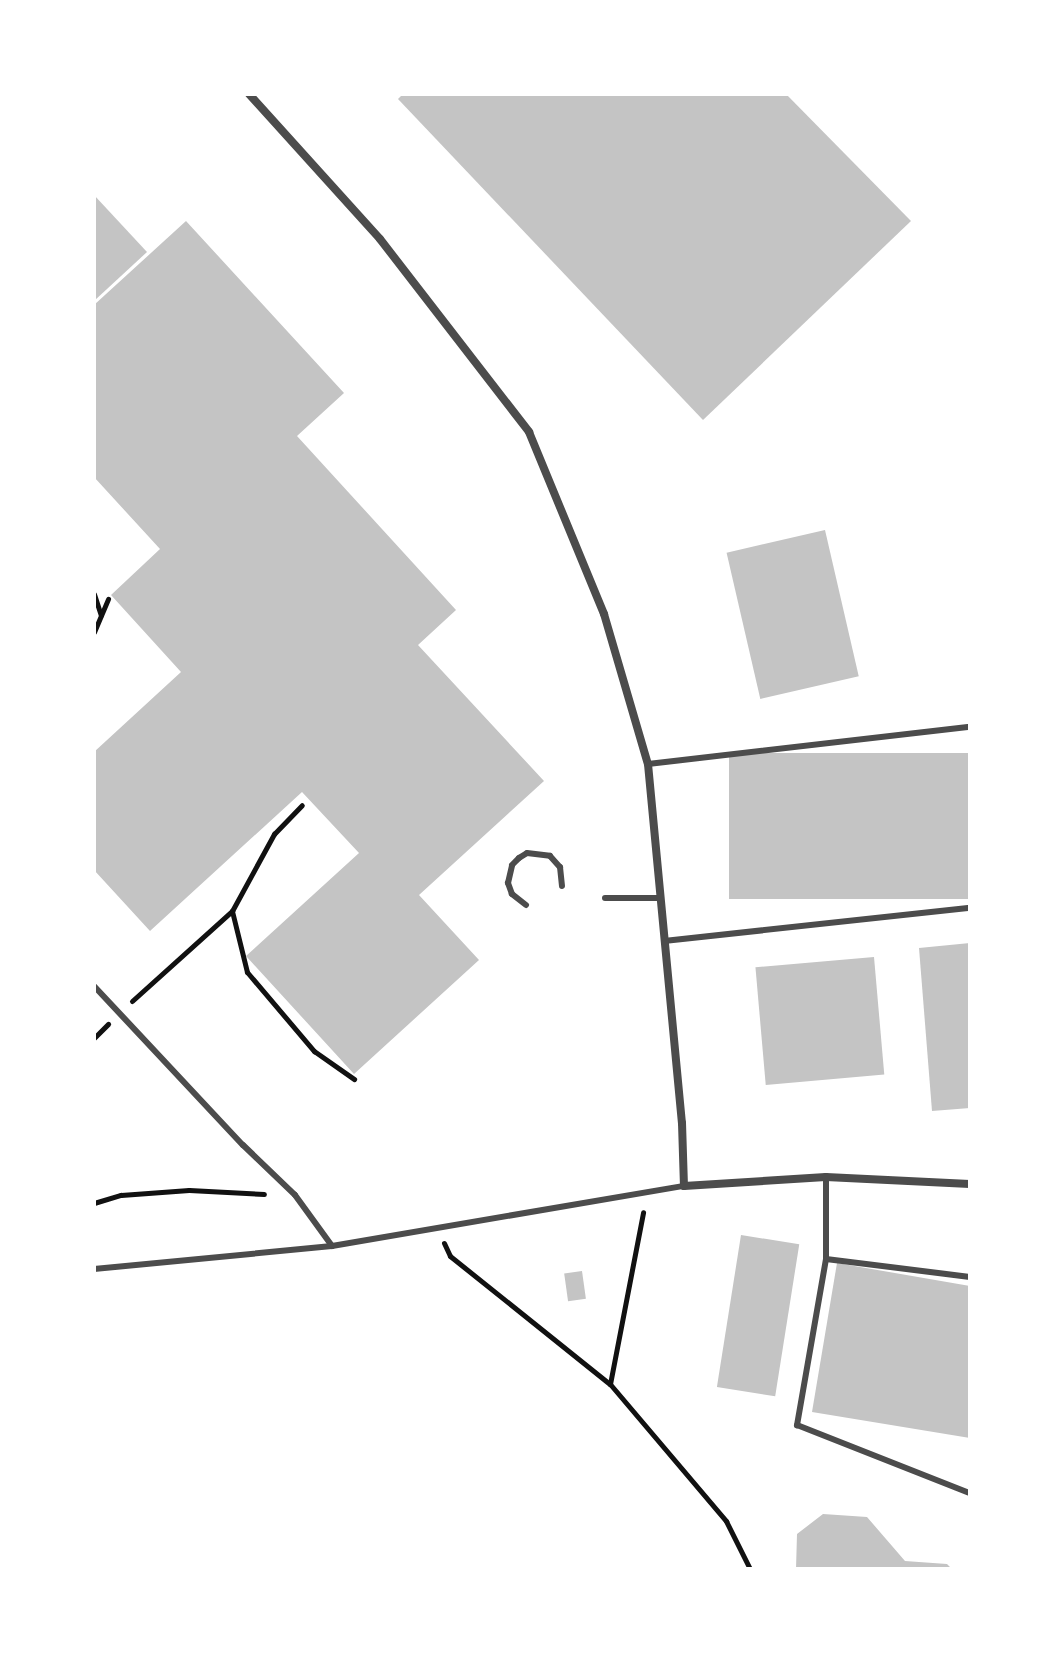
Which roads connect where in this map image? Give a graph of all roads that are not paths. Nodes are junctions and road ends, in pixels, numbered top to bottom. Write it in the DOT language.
graph roads {
  1 [pos="249,94"];
  2 [pos="970,727"];
  3 [pos="648,764"];
  4 [pos="562,886"];
  5 [pos="605,898"];
  6 [pos="659,898"];
  7 [pos="526,905"];
  8 [pos="970,908"];
  9 [pos="664,941"];
  10 [pos="94,986"];
  11 [pos="826,1177"];
  12 [pos="970,1184"];
  13 [pos="684,1186"];
  14 [pos="332,1246"];
  15 [pos="826,1259"];
  16 [pos="94,1269"];
  17 [pos="970,1277"];
  18 [pos="970,1493"];
  1 -- 3 [label="street"];
  2 -- 3 [label="lane"];
  3 -- 6 [label="street"];
  4 -- 7 [label="lane"];
  5 -- 6 [label="lane"];
  6 -- 9 [label="street"];
  8 -- 9 [label="lane"];
  9 -- 13 [label="street"];
  10 -- 14 [label="lane"];
  11 -- 12 [label="street"];
  11 -- 13 [label="street"];
  11 -- 15 [label="lane"];
  13 -- 14 [label="lane"];
  14 -- 16 [label="lane"];
  15 -- 17 [label="lane"];
  15 -- 18 [label="lane"];
}
